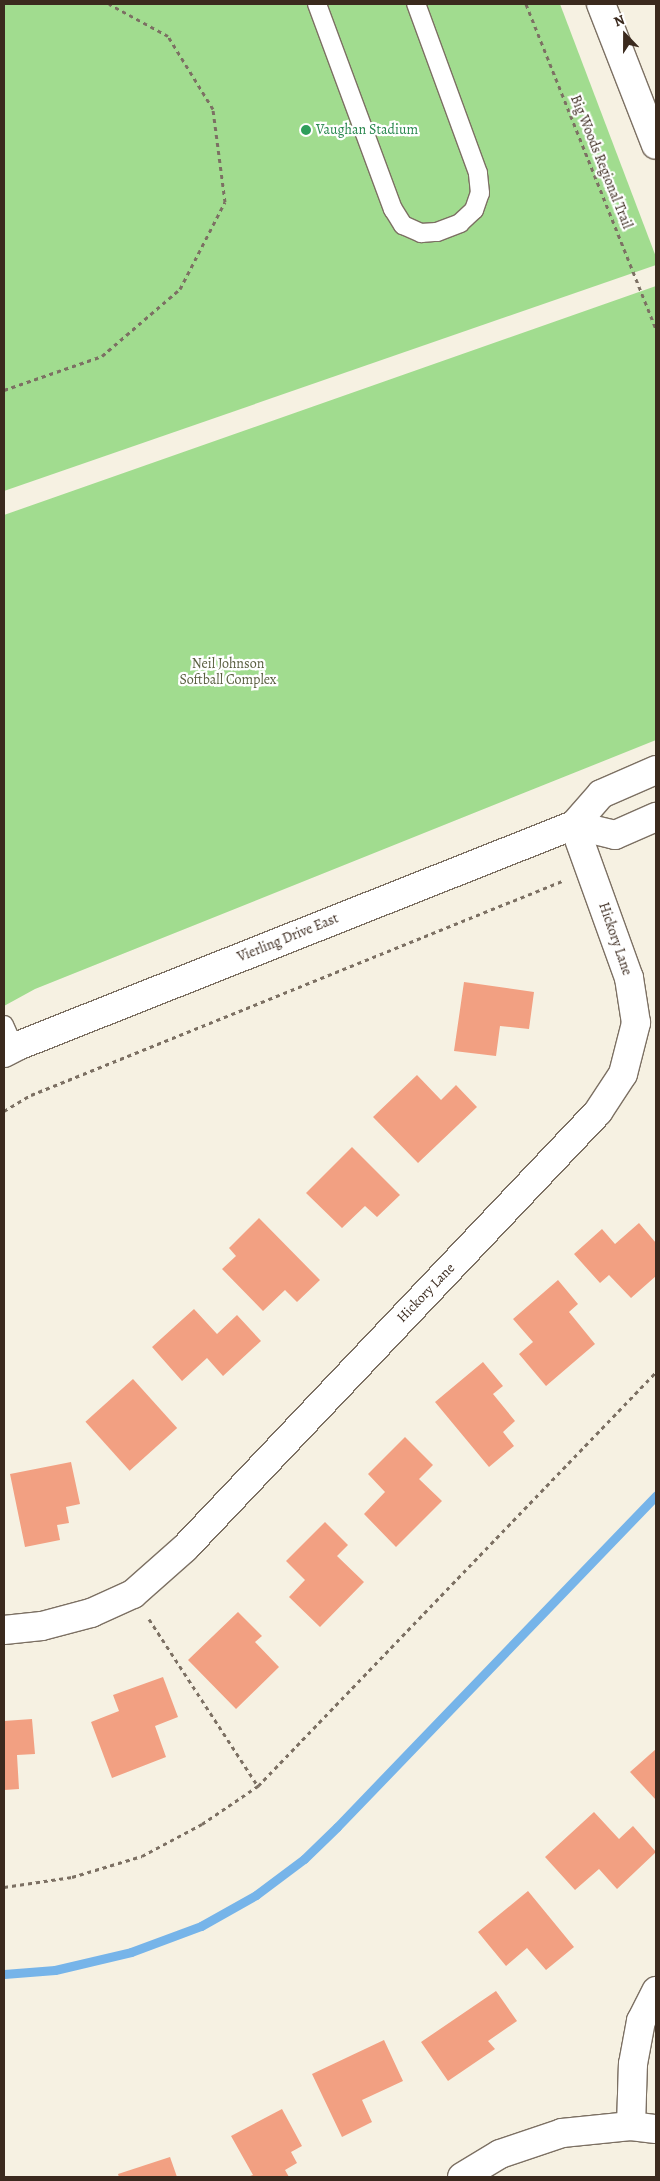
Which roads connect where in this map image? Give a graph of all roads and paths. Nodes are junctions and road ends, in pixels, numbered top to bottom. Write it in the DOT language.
graph roads {
  1 [pos="109,4"];
  2 [pos="317,4"];
  3 [pos="416,4"];
  4 [pos="526,4"];
  5 [pos="601,4"];
  6 [pos="656,145"];
  7 [pos="656,329"];
  8 [pos="4,390"];
  9 [pos="656,770"];
  10 [pos="656,817"];
  11 [pos="574,825"];
  12 [pos="590,870"];
  13 [pos="7,1042"];
  14 [pos="4,1111"];
  15 [pos="656,1372"];
  16 [pos="133,1594"];
  17 [pos="4,1630"];
  18 [pos="258,1786"];
  19 [pos="4,1887"];
  20 [pos="656,1991"];
  21 [pos="644,2128"];
  22 [pos="462,2177"];
  1 -- 8 [label="path"];
  2 -- 3 [label="lane"];
  4 -- 7 [label="path, Big Woods Regional Trail"];
  5 -- 6 [label="street"];
  9 -- 11 [label="street, Vierling Drive East"];
  10 -- 11 [label="street"];
  11 -- 12 [label="street, Hickory Lane"];
  11 -- 13 [label="street, Vierling Drive East"];
  12 -- 14 [label="path"];
  12 -- 16 [label="street, Hickory Lane"];
  15 -- 18 [label="path"];
  16 -- 17 [label="street, Hickory Lane"];
  16 -- 18 [label="path"];
  18 -- 19 [label="path"];
  20 -- 21 [label="street"];
  21 -- 22 [label="street"];
}
